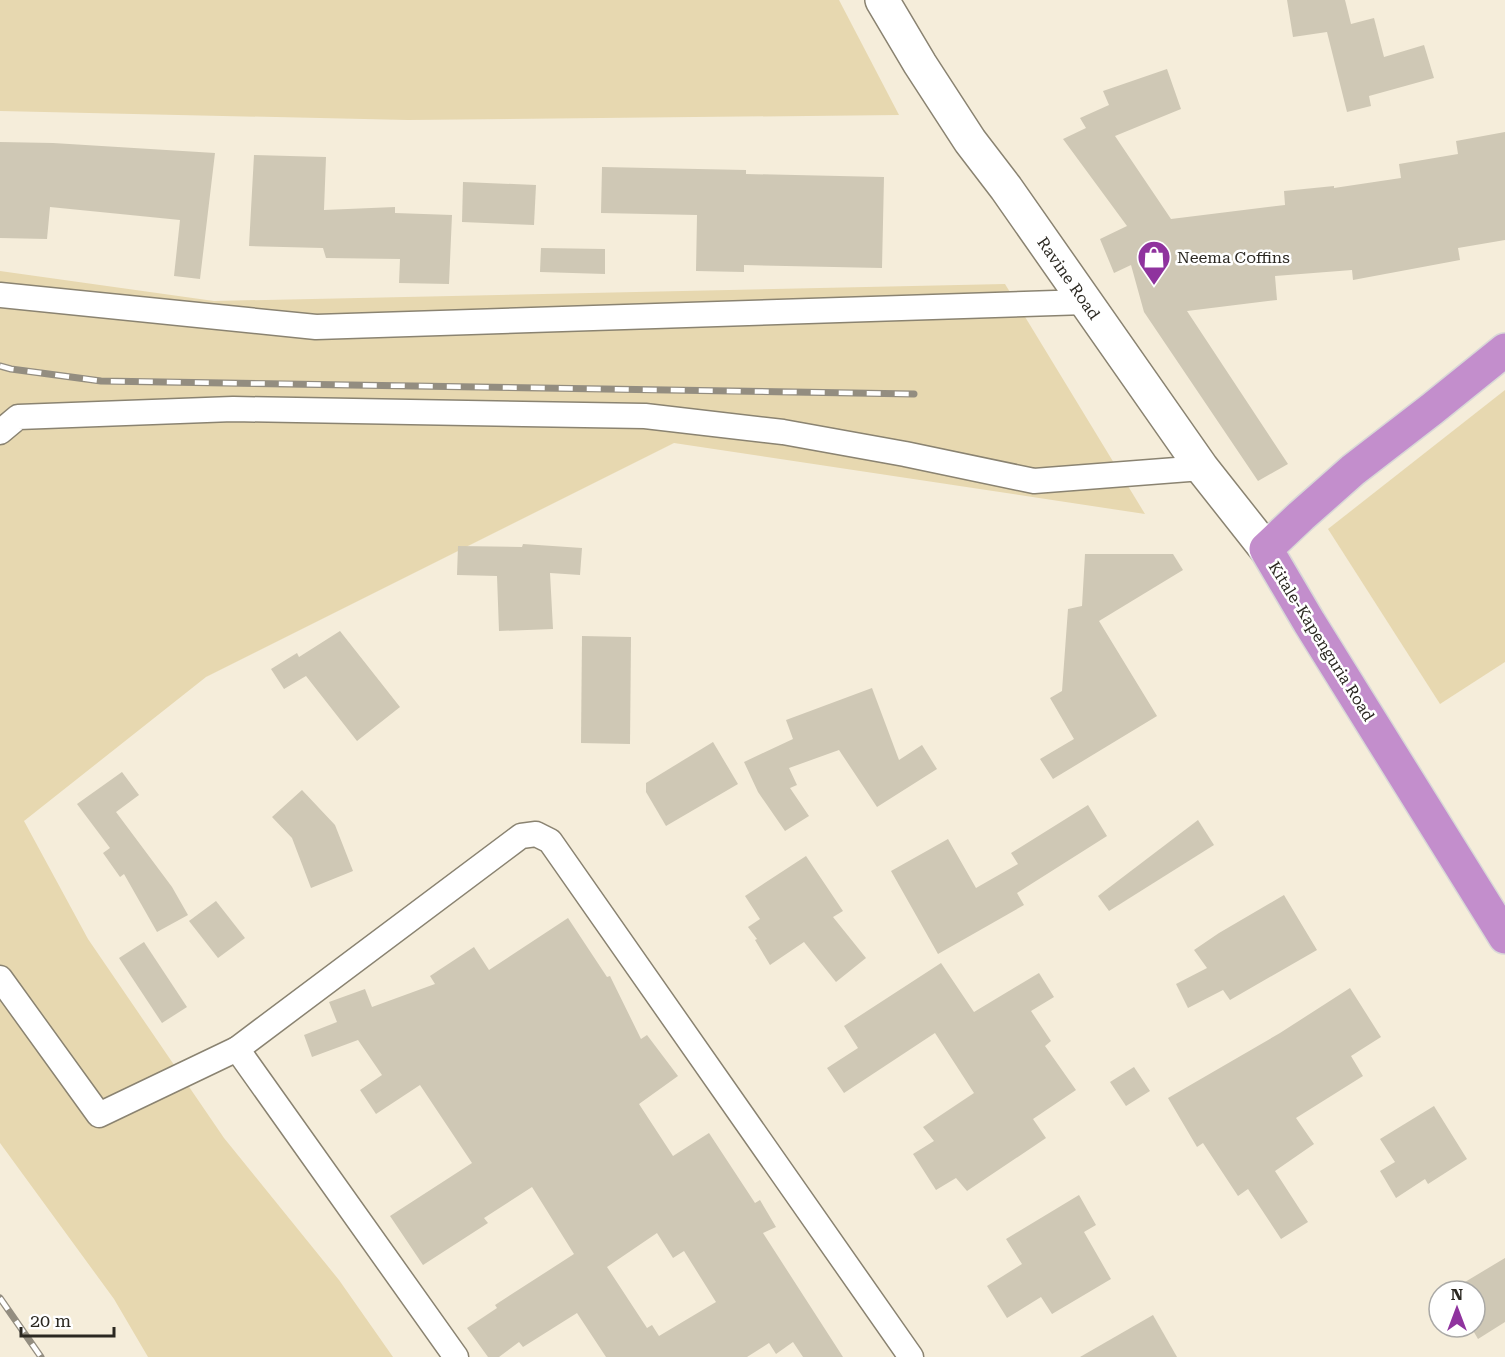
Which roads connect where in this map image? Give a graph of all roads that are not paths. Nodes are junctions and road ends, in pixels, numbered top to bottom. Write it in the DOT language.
graph roads {
  1 [pos="882,0"];
  2 [pos="0,295"];
  3 [pos="1086,302"];
  4 [pos="1505,350"];
  5 [pos="0,432"];
  6 [pos="1202,468"];
  7 [pos="1266,549"];
  8 [pos="1505,937"];
  9 [pos="0,978"];
  10 [pos="237,1049"];
  11 [pos="456,1357"];
  12 [pos="911,1357"];
  1 -- 3 [label="street, Ravine Road"];
  2 -- 3 [label="street"];
  3 -- 6 [label="street, Ravine Road"];
  4 -- 7 [label="highway, Kitale-Kapenguria Road"];
  5 -- 6 [label="street"];
  6 -- 7 [label="street, Ravine Road"];
  7 -- 8 [label="highway, Kitale-Kapenguria Road"];
  9 -- 10 [label="street"];
  10 -- 11 [label="street"];
  10 -- 12 [label="street"];
}
